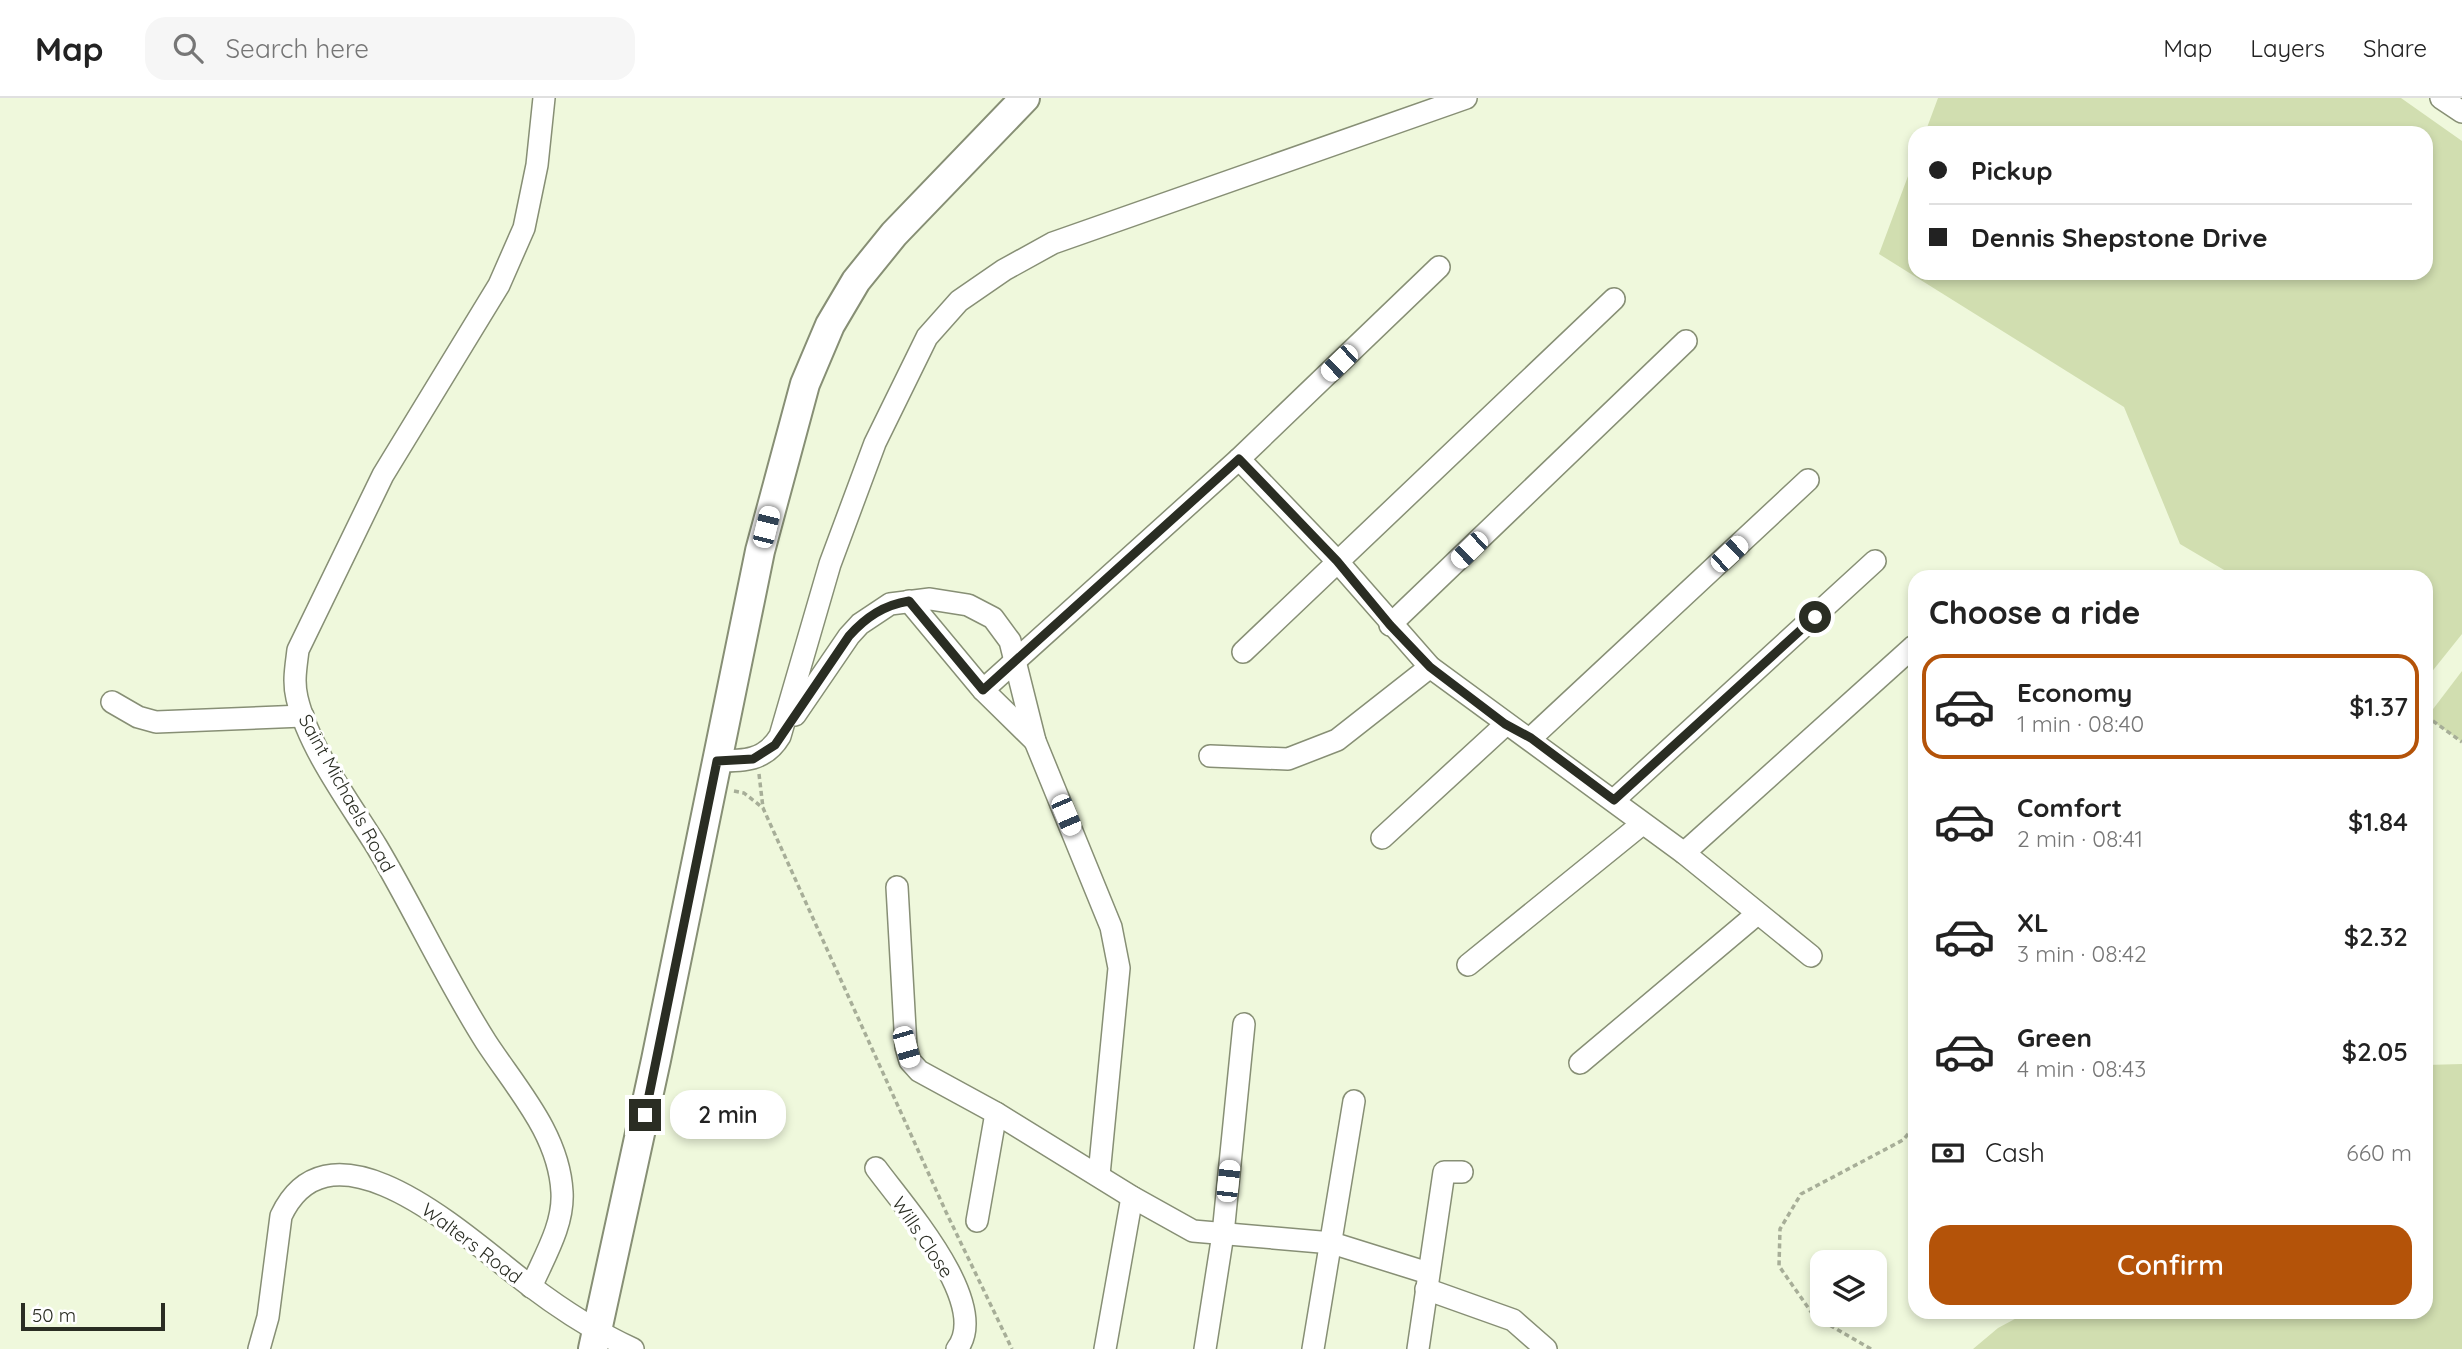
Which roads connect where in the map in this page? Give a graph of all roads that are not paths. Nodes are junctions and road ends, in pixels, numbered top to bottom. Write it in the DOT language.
graph roads {
  1 [pos="544,98"];
  2 [pos="1025,98"];
  3 [pos="1466,98"];
  4 [pos="2441,98"];
  5 [pos="2462,112"];
  6 [pos="1440,267"];
  7 [pos="1615,299"];
  8 [pos="1686,341"];
  9 [pos="1239,459"];
  10 [pos="1808,480"];
  11 [pos="1337,561"];
  12 [pos="1875,561"];
  13 [pos="909,601"];
  14 [pos="1390,625"];
  15 [pos="1908,651"];
  16 [pos="1243,652"];
  17 [pos="1017,661"];
  18 [pos="1430,667"];
  19 [pos="983,690"];
  20 [pos="113,702"];
  21 [pos="303,716"];
  22 [pos="1505,724"];
  23 [pos="780,736"];
  24 [pos="1531,738"];
  25 [pos="1035,741"];
  26 [pos="1210,756"];
  27 [pos="715,774"];
  28 [pos="1614,800"];
  29 [pos="1642,824"];
  30 [pos="1382,838"];
  31 [pos="1684,853"];
  32 [pos="897,887"];
  33 [pos="1757,914"];
  34 [pos="1811,956"];
  35 [pos="1468,965"];
  36 [pos="1244,1024"];
  37 [pos="1580,1062"];
  38 [pos="1354,1101"];
  39 [pos="996,1113"];
  40 [pos="876,1168"];
  41 [pos="1462,1172"];
  42 [pos="1099,1175"];
  43 [pos="1132,1197"];
  44 [pos="977,1221"];
  45 [pos="1223,1234"];
  46 [pos="1332,1243"];
  47 [pos="1427,1281"];
  48 [pos="531,1287"];
  49 [pos="595,1341"];
  50 [pos="259,1349"];
  51 [pos="633,1349"];
  52 [pos="957,1349"];
  53 [pos="1105,1349"];
  54 [pos="1205,1349"];
  55 [pos="1313,1349"];
  56 [pos="1418,1349"];
  57 [pos="1546,1349"];
  1 -- 21 [label="street, Saint Michaels Road"];
  2 -- 27 [label="street"];
  3 -- 23 [label="street"];
  4 -- 5 [label="street"];
  6 -- 9 [label="street"];
  7 -- 11 [label="street"];
  8 -- 14 [label="street"];
  9 -- 11 [label="street"];
  9 -- 17 [label="street"];
  10 -- 24 [label="street"];
  11 -- 14 [label="street"];
  11 -- 16 [label="street"];
  12 -- 28 [label="street"];
  13 -- 17 [label="street"];
  13 -- 19 [label="street"];
  13 -- 23 [label="street"];
  14 -- 18 [label="street"];
  15 -- 31 [label="street"];
  17 -- 19 [label="street"];
  17 -- 25 [label="street"];
  18 -- 22 [label="street"];
  18 -- 26 [label="street"];
  19 -- 25 [label="street"];
  20 -- 21 [label="street"];
  21 -- 48 [label="street, Saint Michaels Road"];
  22 -- 24 [label="street"];
  22 -- 30 [label="street"];
  23 -- 27 [label="street"];
  24 -- 28 [label="street"];
  25 -- 42 [label="street"];
  27 -- 49 [label="street"];
  28 -- 29 [label="street"];
  29 -- 31 [label="street"];
  29 -- 35 [label="street"];
  31 -- 33 [label="street"];
  32 -- 39 [label="street"];
  33 -- 34 [label="street"];
  33 -- 37 [label="street"];
  36 -- 45 [label="street"];
  38 -- 46 [label="street"];
  39 -- 42 [label="street"];
  39 -- 44 [label="street"];
  40 -- 52 [label="street, Wills Close"];
  41 -- 47 [label="street"];
  42 -- 43 [label="street"];
  43 -- 45 [label="street"];
  43 -- 53 [label="street"];
  45 -- 46 [label="street"];
  45 -- 54 [label="street"];
  46 -- 47 [label="street"];
  46 -- 55 [label="street"];
  47 -- 56 [label="street"];
  47 -- 57 [label="street"];
  48 -- 49 [label="street, Walters Road"];
  48 -- 50 [label="street, Walters Road"];
  49 -- 51 [label="street, Walters Road"];
}
